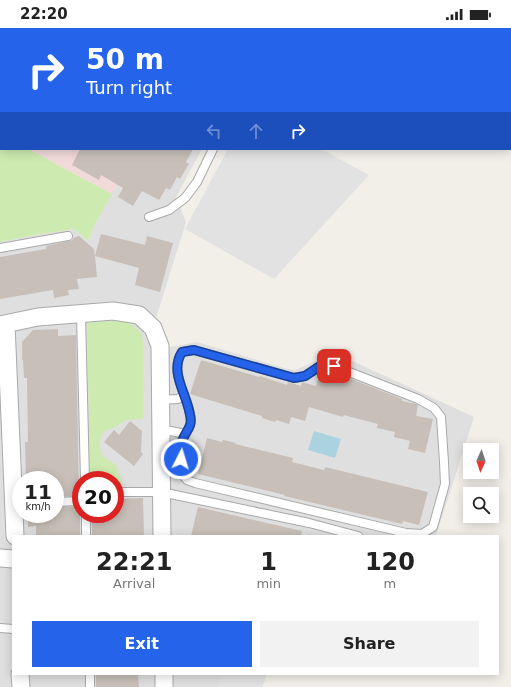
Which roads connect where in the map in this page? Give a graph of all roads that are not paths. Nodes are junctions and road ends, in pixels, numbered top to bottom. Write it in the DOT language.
graph roads {
  1 [pos="213,150"];
  2 [pos="149,216"];
  3 [pos="68,236"];
  4 [pos="0,248"];
  5 [pos="81,314"];
  6 [pos="3,324"];
  7 [pos="184,395"];
  8 [pos="160,400"];
  9 [pos="161,432"];
  10 [pos="185,434"];
  11 [pos="14,471"];
  12 [pos="85,471"];
  13 [pos="124,492"];
  14 [pos="161,492"];
  15 [pos="16,523"];
  16 [pos="86,523"];
  17 [pos="15,535"];
  18 [pos="86,535"];
  19 [pos="162,535"];
  20 [pos="354,535"];
  21 [pos="0,558"];
  22 [pos="12,559"];
  23 [pos="0,628"];
  24 [pos="12,629"];
  25 [pos="20,675"];
  26 [pos="90,675"];
  27 [pos="164,675"];
  28 [pos="21,687"];
  29 [pos="90,687"];
  30 [pos="164,687"];
  1 -- 2 [label="lane"];
  3 -- 4 [label="lane"];
  5 -- 6 [label="street"];
  5 -- 8 [label="street"];
  5 -- 12 [label="lane"];
  6 -- 11 [label="street"];
  7 -- 8 [label="lane"];
  7 -- 10 [label="lane"];
  7 -- 10 [label="lane"];
  8 -- 9 [label="street"];
  9 -- 10 [label="lane"];
  9 -- 14 [label="street"];
  13 -- 14 [label="lane"];
  14 -- 19 [label="street"];
  14 -- 20 [label="lane"];
  15 -- 17 [label="street"];
  16 -- 18 [label="lane"];
  21 -- 22 [label="street"];
  23 -- 24 [label="lane"];
  25 -- 28 [label="street"];
  26 -- 29 [label="lane"];
  27 -- 30 [label="street"];
}
